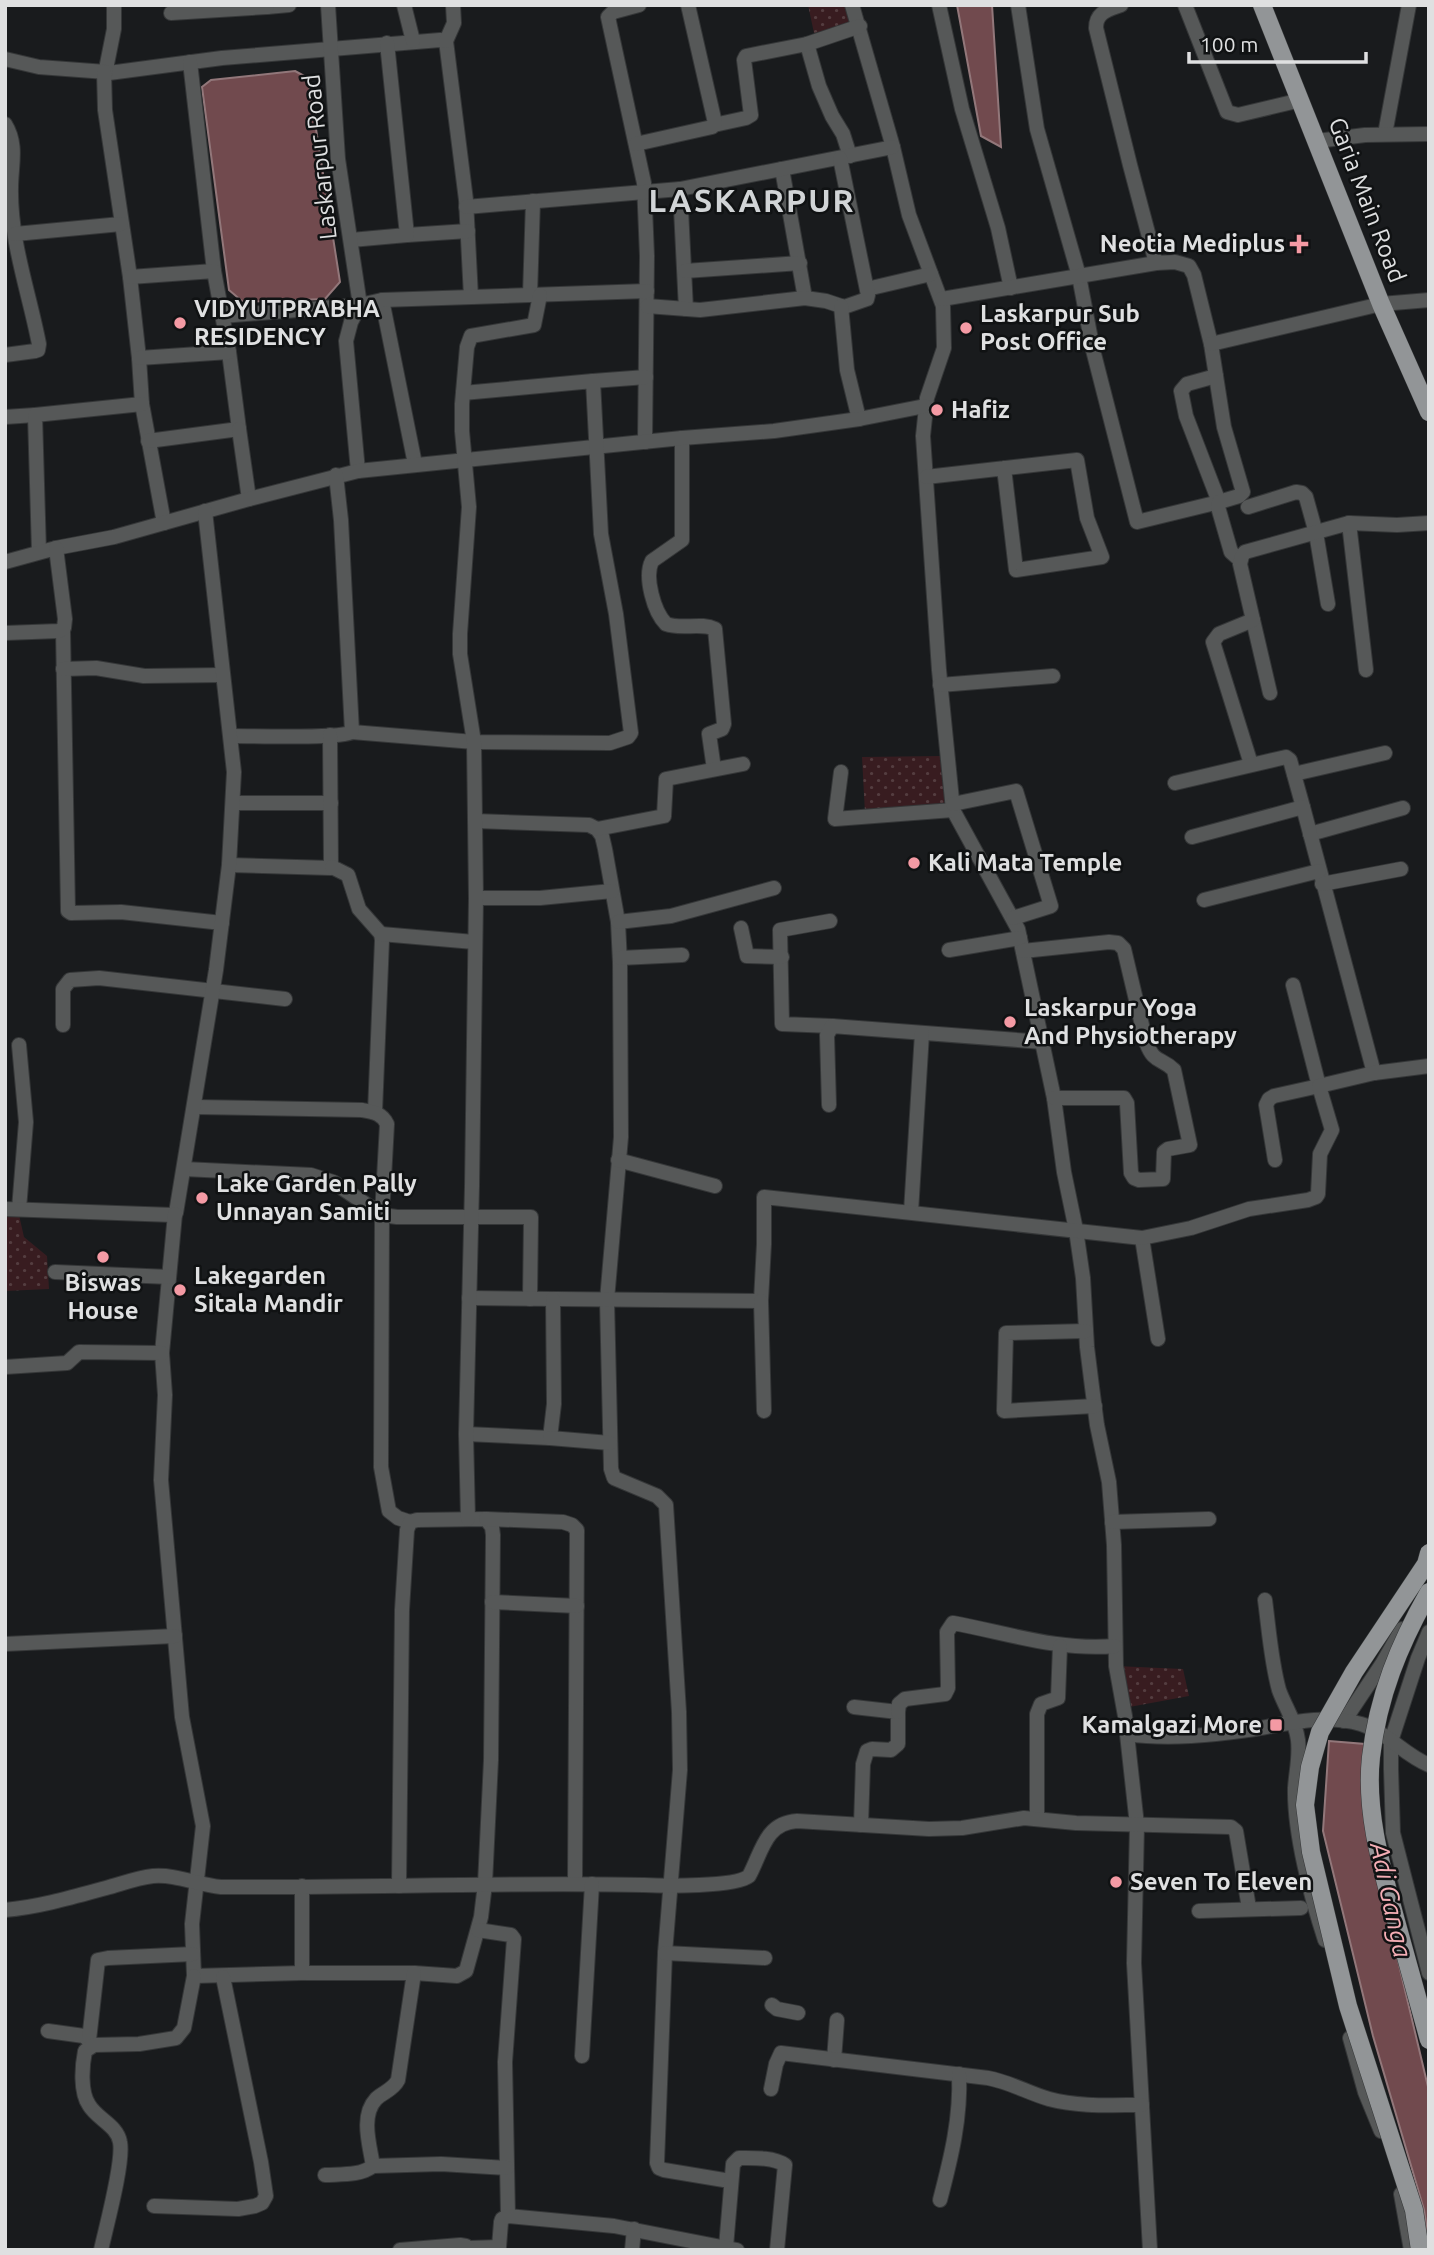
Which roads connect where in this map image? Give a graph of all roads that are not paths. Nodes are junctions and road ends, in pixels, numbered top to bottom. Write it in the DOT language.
graph roads {
  1 [pos="114,5"];
  2 [pos="289,5"];
  3 [pos="328,5"];
  4 [pos="404,5"];
  5 [pos="453,5"];
  6 [pos="639,5"];
  7 [pos="688,5"];
  8 [pos="852,5"];
  9 [pos="939,5"];
  10 [pos="1018,5"];
  11 [pos="1121,5"];
  12 [pos="1185,5"];
  13 [pos="1262,5"];
  14 [pos="1409,5"];
  15 [pos="267,6"];
  16 [pos="606,10"];
  17 [pos="171,13"];
  18 [pos="860,26"];
  19 [pos="413,41"];
  20 [pos="446,41"];
  21 [pos="387,43"];
  22 [pos="807,44"];
  23 [pos="332,49"];
  24 [pos="5,60"];
  25 [pos="191,62"];
  26 [pos="105,72"];
  27 [pos="1301,100"];
  28 [pos="5,124"];
  29 [pos="714,125"];
  30 [pos="1385,134"];
  31 [pos="1429,134"];
  32 [pos="1317,141"];
  33 [pos="636,144"];
  34 [pos="893,146"];
  35 [pos="845,157"];
  36 [pos="782,169"];
  37 [pos="680,189"];
  38 [pos="645,192"];
  39 [pos="533,201"];
  40 [pos="466,207"];
  41 [pos="8,214"];
  42 [pos="121,224"];
  43 [pos="467,231"];
  44 [pos="15,234"];
  45 [pos="407,235"];
  46 [pos="351,240"];
  47 [pos="800,263"];
  48 [pos="1156,263"];
  49 [pos="214,271"];
  50 [pos="685,271"];
  51 [pos="931,274"];
  52 [pos="1079,276"];
  53 [pos="130,277"];
  54 [pos="1011,288"];
  55 [pos="867,289"];
  56 [pos="535,295"];
  57 [pos="471,297"];
  58 [pos="805,298"];
  59 [pos="647,299"];
  60 [pos="942,299"];
  61 [pos="382,300"];
  62 [pos="1429,300"];
  63 [pos="360,304"];
  64 [pos="1381,304"];
  65 [pos="841,306"];
  66 [pos="686,309"];
  67 [pos="222,316"];
  68 [pos="1211,344"];
  69 [pos="229,352"];
  70 [pos="5,355"];
  71 [pos="139,358"];
  72 [pos="1216,376"];
  73 [pos="646,377"];
  74 [pos="1422,378"];
  75 [pos="593,381"];
  76 [pos="463,393"];
  77 [pos="142,404"];
  78 [pos="925,405"];
  79 [pos="1429,412"];
  80 [pos="35,415"];
  81 [pos="5,417"];
  82 [pos="859,419"];
  83 [pos="239,429"];
  84 [pos="682,438"];
  85 [pos="148,441"];
  86 [pos="645,442"];
  87 [pos="595,447"];
  88 [pos="465,459"];
  89 [pos="415,464"];
  90 [pos="1004,468"];
  91 [pos="358,471"];
  92 [pos="336,475"];
  93 [pos="926,477"];
  94 [pos="249,499"];
  95 [pos="1219,502"];
  96 [pos="1248,507"];
  97 [pos="205,511"];
  98 [pos="164,523"];
  99 [pos="1349,523"];
  100 [pos="1429,523"];
  101 [pos="1317,533"];
  102 [pos="56,548"];
  103 [pos="40,552"];
  104 [pos="1240,560"];
  105 [pos="5,562"];
  106 [pos="1328,604"];
  107 [pos="1253,620"];
  108 [pos="63,630"];
  109 [pos="5,633"];
  110 [pos="63,669"];
  111 [pos="1366,670"];
  112 [pos="223,675"];
  113 [pos="1053,676"];
  114 [pos="940,685"];
  115 [pos="1270,692"];
  116 [pos="352,732"];
  117 [pos="231,736"];
  118 [pos="330,736"];
  119 [pos="474,742"];
  120 [pos="1385,753"];
  121 [pos="743,764"];
  122 [pos="1251,764"];
  123 [pos="715,769"];
  124 [pos="841,772"];
  125 [pos="1294,774"];
  126 [pos="1175,783"];
  127 [pos="233,803"];
  128 [pos="331,803"];
  129 [pos="953,807"];
  130 [pos="1303,807"];
  131 [pos="1402,807"];
  132 [pos="475,821"];
  133 [pos="597,830"];
  134 [pos="1310,834"];
  135 [pos="1192,837"];
  136 [pos="229,865"];
  137 [pos="332,867"];
  138 [pos="1401,869"];
  139 [pos="1320,878"];
  140 [pos="774,888"];
  141 [pos="612,891"];
  142 [pos="476,898"];
  143 [pos="1204,900"];
  144 [pos="1013,918"];
  145 [pos="830,920"];
  146 [pos="618,922"];
  147 [pos="222,923"];
  148 [pos="741,928"];
  149 [pos="381,934"];
  150 [pos="474,942"];
  151 [pos="1021,944"];
  152 [pos="949,950"];
  153 [pos="682,955"];
  154 [pos="782,957"];
  155 [pos="620,958"];
  156 [pos="1293,985"];
  157 [pos="213,991"];
  158 [pos="285,999"];
  159 [pos="63,1026"];
  160 [pos="832,1026"];
  161 [pos="922,1033"];
  162 [pos="1043,1042"];
  163 [pos="19,1045"];
  164 [pos="1429,1066"];
  165 [pos="1374,1073"];
  166 [pos="1319,1086"];
  167 [pos="1054,1098"];
  168 [pos="829,1105"];
  169 [pos="195,1107"];
  170 [pos="375,1112"];
  171 [pos="618,1160"];
  172 [pos="1275,1160"];
  173 [pos="184,1169"];
  174 [pos="715,1185"];
  175 [pos="12,1209"];
  176 [pos="911,1212"];
  177 [pos="175,1214"];
  178 [pos="382,1215"];
  179 [pos="471,1218"];
  180 [pos="1076,1230"];
  181 [pos="1142,1238"];
  182 [pos="55,1272"];
  183 [pos="169,1277"];
  184 [pos="469,1298"];
  185 [pos="530,1299"];
  186 [pos="553,1300"];
  187 [pos="607,1300"];
  188 [pos="761,1301"];
  189 [pos="1086,1331"];
  190 [pos="1158,1339"];
  191 [pos="162,1353"];
  192 [pos="5,1367"];
  193 [pos="1095,1406"];
  194 [pos="764,1411"];
  195 [pos="466,1434"];
  196 [pos="550,1438"];
  197 [pos="610,1443"];
  198 [pos="468,1519"];
  199 [pos="486,1519"];
  200 [pos="1209,1519"];
  201 [pos="410,1522"];
  202 [pos="1112,1522"];
  203 [pos="1429,1553"];
  204 [pos="1429,1582"];
  205 [pos="1429,1592"];
  206 [pos="1265,1600"];
  207 [pos="492,1602"];
  208 [pos="577,1606"];
  209 [pos="1429,1632"];
  210 [pos="174,1636"];
  211 [pos="5,1644"];
  212 [pos="1060,1646"];
  213 [pos="1115,1646"];
  214 [pos="854,1707"];
  215 [pos="898,1712"];
  216 [pos="1344,1721"];
  217 [pos="1294,1722"];
  218 [pos="1127,1734"];
  219 [pos="1391,1741"];
  220 [pos="1429,1765"];
  221 [pos="1037,1819"];
  222 [pos="861,1825"];
  223 [pos="1137,1825"];
  224 [pos="196,1884"];
  225 [pos="485,1884"];
  226 [pos="575,1884"];
  227 [pos="592,1884"];
  228 [pos="302,1886"];
  229 [pos="399,1886"];
  230 [pos="669,1886"];
  231 [pos="1249,1908"];
  232 [pos="1301,1909"];
  233 [pos="5,1910"];
  234 [pos="1199,1911"];
  235 [pos="478,1930"];
  236 [pos="665,1953"];
  237 [pos="192,1954"];
  238 [pos="765,1958"];
  239 [pos="302,1973"];
  240 [pos="414,1973"];
  241 [pos="1429,1973"];
  242 [pos="194,1976"];
  243 [pos="223,1976"];
  244 [pos="772,2005"];
  245 [pos="797,2013"];
  246 [pos="87,2015"];
  247 [pos="837,2020"];
  248 [pos="48,2031"];
  249 [pos="89,2040"];
  250 [pos="1429,2040"];
  251 [pos="582,2056"];
  252 [pos="834,2060"];
  253 [pos="960,2074"];
  254 [pos="771,2089"];
  255 [pos="1142,2105"];
  256 [pos="373,2166"];
  257 [pos="507,2168"];
  258 [pos="326,2175"];
  259 [pos="730,2181"];
  260 [pos="940,2200"];
  261 [pos="154,2206"];
  262 [pos="508,2216"];
  263 [pos="634,2229"];
  264 [pos="732,2248"];
  265 [pos="469,2249"];
  266 [pos="101,2250"];
  267 [pos="400,2250"];
  268 [pos="632,2250"];
  269 [pos="777,2250"];
  270 [pos="1150,2250"];
  271 [pos="1411,2250"];
  272 [pos="1420,2250"];
  1 -- 26 [label="street"];
  2 -- 15 [label="street"];
  3 -- 23 [label="street, Laskarpur Road"];
  4 -- 19 [label="street"];
  5 -- 20 [label="street"];
  6 -- 16 [label="street"];
  7 -- 29 [label="street"];
  8 -- 18 [label="street"];
  9 -- 54 [label="street"];
  10 -- 52 [label="street"];
  11 -- 48 [label="street"];
  12 -- 27 [label="street"];
  13 -- 27 [label="main road, Garia Main Road"];
  14 -- 30 [label="street"];
  15 -- 17 [label="street"];
  16 -- 33 [label="street"];
  18 -- 22 [label="street"];
  18 -- 34 [label="street"];
  19 -- 20 [label="street"];
  19 -- 21 [label="street"];
  20 -- 40 [label="street"];
  21 -- 23 [label="street"];
  21 -- 45 [label="street"];
  22 -- 29 [label="street"];
  22 -- 35 [label="street"];
  23 -- 25 [label="street"];
  23 -- 46 [label="street, Laskarpur Road"];
  24 -- 26 [label="street"];
  25 -- 26 [label="street"];
  25 -- 49 [label="street"];
  26 -- 42 [label="street"];
  27 -- 32 [label="main road, Garia Main Road"];
  28 -- 41 [label="street"];
  29 -- 33 [label="street"];
  30 -- 31 [label="street"];
  30 -- 32 [label="street"];
  32 -- 64 [label="main road, Garia Main Road"];
  33 -- 38 [label="street"];
  34 -- 35 [label="street"];
  34 -- 51 [label="street"];
  35 -- 36 [label="street"];
  35 -- 55 [label="street"];
  36 -- 37 [label="street"];
  36 -- 47 [label="street"];
  37 -- 38 [label="street"];
  37 -- 50 [label="street"];
  38 -- 39 [label="street"];
  38 -- 59 [label="street"];
  39 -- 40 [label="street"];
  39 -- 56 [label="street"];
  40 -- 43 [label="street"];
  41 -- 44 [label="street"];
  42 -- 44 [label="street"];
  42 -- 53 [label="street"];
  43 -- 45 [label="street"];
  43 -- 57 [label="street"];
  44 -- 70 [label="street"];
  45 -- 46 [label="street"];
  46 -- 63 [label="street, Laskarpur Road"];
  47 -- 50 [label="street"];
  47 -- 58 [label="street"];
  48 -- 52 [label="street"];
  48 -- 68 [label="street"];
  49 -- 53 [label="street"];
  49 -- 67 [label="street"];
  50 -- 66 [label="street"];
  51 -- 55 [label="street"];
  51 -- 60 [label="street"];
  52 -- 54 [label="street"];
  52 -- 95 [label="street"];
  53 -- 71 [label="street"];
  54 -- 60 [label="street"];
  55 -- 65 [label="street"];
  56 -- 57 [label="street"];
  56 -- 59 [label="street"];
  56 -- 76 [label="street"];
  57 -- 61 [label="street"];
  58 -- 65 [label="street"];
  58 -- 66 [label="street"];
  59 -- 66 [label="street"];
  59 -- 73 [label="street"];
  60 -- 78 [label="street"];
  61 -- 63 [label="street"];
  61 -- 89 [label="street"];
  62 -- 64 [label="street"];
  63 -- 67 [label="street"];
  63 -- 91 [label="street"];
  64 -- 68 [label="street"];
  64 -- 74 [label="main road, Garia Main Road"];
  65 -- 82 [label="street"];
  67 -- 69 [label="street"];
  68 -- 72 [label="street"];
  69 -- 71 [label="street"];
  69 -- 83 [label="street"];
  71 -- 77 [label="street"];
  72 -- 95 [label="street"];
  72 -- 95 [label="street"];
  73 -- 75 [label="street"];
  73 -- 86 [label="street"];
  74 -- 79 [label="main road, Garia Main Road"];
  75 -- 76 [label="street"];
  75 -- 87 [label="street"];
  76 -- 88 [label="street"];
  77 -- 80 [label="street"];
  77 -- 85 [label="street"];
  78 -- 82 [label="street"];
  78 -- 93 [label="street"];
  80 -- 81 [label="street"];
  80 -- 103 [label="street"];
  82 -- 84 [label="street"];
  83 -- 85 [label="street"];
  83 -- 94 [label="street"];
  84 -- 86 [label="street"];
  84 -- 123 [label="street"];
  85 -- 98 [label="street"];
  86 -- 87 [label="street"];
  87 -- 88 [label="street"];
  87 -- 119 [label="street"];
  88 -- 89 [label="street"];
  88 -- 119 [label="street"];
  89 -- 91 [label="street"];
  90 -- 90 [label="street"];
  90 -- 93 [label="street"];
  91 -- 92 [label="street"];
  92 -- 94 [label="street"];
  92 -- 116 [label="street"];
  93 -- 114 [label="street"];
  94 -- 97 [label="street"];
  95 -- 104 [label="street"];
  96 -- 101 [label="street"];
  97 -- 98 [label="street"];
  97 -- 112 [label="street"];
  98 -- 102 [label="street"];
  99 -- 100 [label="street"];
  99 -- 101 [label="street"];
  99 -- 111 [label="street"];
  101 -- 104 [label="street"];
  101 -- 106 [label="street"];
  102 -- 103 [label="street"];
  102 -- 108 [label="street"];
  103 -- 105 [label="street"];
  104 -- 107 [label="street"];
  107 -- 115 [label="street"];
  107 -- 122 [label="street"];
  108 -- 109 [label="street"];
  108 -- 110 [label="street"];
  110 -- 112 [label="street"];
  110 -- 147 [label="street"];
  112 -- 117 [label="street"];
  113 -- 114 [label="street"];
  114 -- 129 [label="street"];
  116 -- 118 [label="street"];
  116 -- 119 [label="street"];
  117 -- 118 [label="street"];
  117 -- 127 [label="street"];
  118 -- 128 [label="street"];
  119 -- 132 [label="street"];
  120 -- 125 [label="street"];
  121 -- 123 [label="street"];
  122 -- 125 [label="street"];
  122 -- 126 [label="street"];
  123 -- 133 [label="street"];
  124 -- 129 [label="street"];
  125 -- 130 [label="street"];
  127 -- 128 [label="street"];
  127 -- 136 [label="street"];
  128 -- 137 [label="street"];
  129 -- 144 [label="street"];
  129 -- 144 [label="street"];
  130 -- 134 [label="street"];
  130 -- 135 [label="street"];
  131 -- 134 [label="street"];
  132 -- 133 [label="street"];
  132 -- 142 [label="street"];
  133 -- 141 [label="street"];
  134 -- 139 [label="street"];
  136 -- 137 [label="street"];
  136 -- 147 [label="street"];
  137 -- 149 [label="street"];
  138 -- 139 [label="street"];
  139 -- 143 [label="street"];
  139 -- 165 [label="street"];
  140 -- 146 [label="street"];
  141 -- 142 [label="street"];
  141 -- 146 [label="street"];
  142 -- 150 [label="street"];
  144 -- 151 [label="street"];
  145 -- 154 [label="street"];
  146 -- 155 [label="street"];
  147 -- 157 [label="street"];
  148 -- 154 [label="street"];
  149 -- 150 [label="street"];
  149 -- 170 [label="street"];
  150 -- 179 [label="street"];
  151 -- 152 [label="street"];
  151 -- 162 [label="street"];
  151 -- 167 [label="street"];
  153 -- 155 [label="street"];
  154 -- 160 [label="street"];
  155 -- 171 [label="street"];
  156 -- 166 [label="street"];
  157 -- 158 [label="street"];
  157 -- 159 [label="street"];
  157 -- 169 [label="street"];
  160 -- 161 [label="street"];
  160 -- 168 [label="street"];
  161 -- 162 [label="street"];
  161 -- 176 [label="street"];
  162 -- 167 [label="street"];
  163 -- 175 [label="street"];
  164 -- 165 [label="street"];
  165 -- 166 [label="street"];
  166 -- 172 [label="street"];
  166 -- 181 [label="street"];
  167 -- 180 [label="street"];
  169 -- 170 [label="street"];
  169 -- 173 [label="street"];
  170 -- 178 [label="street"];
  171 -- 174 [label="street"];
  171 -- 187 [label="street"];
  173 -- 177 [label="street"];
  173 -- 178 [label="street"];
  175 -- 177 [label="street"];
  176 -- 180 [label="street"];
  176 -- 188 [label="street"];
  177 -- 183 [label="street"];
  178 -- 179 [label="street"];
  178 -- 201 [label="street"];
  179 -- 184 [label="street"];
  179 -- 185 [label="street"];
  180 -- 181 [label="street"];
  180 -- 189 [label="street"];
  181 -- 190 [label="street"];
  182 -- 183 [label="street"];
  183 -- 191 [label="street"];
  184 -- 185 [label="street"];
  184 -- 195 [label="street"];
  185 -- 186 [label="street"];
  186 -- 187 [label="street"];
  186 -- 196 [label="street"];
  187 -- 188 [label="street"];
  187 -- 197 [label="street"];
  188 -- 194 [label="street"];
  189 -- 193 [label="street"];
  189 -- 193 [label="street"];
  191 -- 192 [label="street"];
  191 -- 210 [label="street"];
  193 -- 202 [label="street"];
  195 -- 196 [label="street"];
  195 -- 198 [label="street"];
  196 -- 197 [label="street"];
  197 -- 230 [label="street"];
  198 -- 199 [label="street"];
  198 -- 201 [label="street"];
  199 -- 207 [label="street"];
  199 -- 208 [label="street"];
  200 -- 202 [label="street"];
  201 -- 229 [label="street"];
  202 -- 213 [label="street"];
  203 -- 272 [label="main road, bridge"];
  204 -- 216 [label="street"];
  205 -- 250 [label="main road, bridge"];
  206 -- 217 [label="street"];
  207 -- 208 [label="street"];
  207 -- 225 [label="street"];
  208 -- 226 [label="street"];
  209 -- 219 [label="street"];
  210 -- 211 [label="street"];
  210 -- 224 [label="street"];
  212 -- 213 [label="street"];
  212 -- 215 [label="street"];
  212 -- 221 [label="street"];
  213 -- 218 [label="street"];
  214 -- 215 [label="street"];
  215 -- 222 [label="street"];
  216 -- 217 [label="street"];
  216 -- 219 [label="street"];
  217 -- 218 [label="street"];
  217 -- 271 [label="street"];
  218 -- 223 [label="street"];
  219 -- 220 [label="street"];
  219 -- 241 [label="street"];
  221 -- 222 [label="street"];
  221 -- 223 [label="street"];
  222 -- 230 [label="street"];
  223 -- 231 [label="street"];
  223 -- 255 [label="street"];
  224 -- 228 [label="street"];
  224 -- 233 [label="street"];
  224 -- 237 [label="street"];
  225 -- 226 [label="street"];
  225 -- 229 [label="street"];
  225 -- 235 [label="street"];
  226 -- 227 [label="street"];
  227 -- 230 [label="street"];
  227 -- 251 [label="street"];
  228 -- 229 [label="street"];
  228 -- 239 [label="street"];
  230 -- 236 [label="street"];
  231 -- 232 [label="street"];
  231 -- 234 [label="street"];
  235 -- 240 [label="street"];
  235 -- 257 [label="street"];
  236 -- 238 [label="street"];
  236 -- 259 [label="street"];
  237 -- 242 [label="street"];
  237 -- 249 [label="street"];
  239 -- 240 [label="street"];
  239 -- 243 [label="street"];
  240 -- 256 [label="street"];
  242 -- 243 [label="street"];
  242 -- 249 [label="street"];
  243 -- 261 [label="street"];
  244 -- 245 [label="street"];
  246 -- 249 [label="street"];
  247 -- 252 [label="street"];
  248 -- 249 [label="street"];
  249 -- 266 [label="street"];
  252 -- 253 [label="street"];
  252 -- 254 [label="street"];
  253 -- 255 [label="street"];
  253 -- 260 [label="street"];
  255 -- 270 [label="street"];
  256 -- 257 [label="street"];
  256 -- 258 [label="street"];
  257 -- 262 [label="street"];
  259 -- 264 [label="street"];
  259 -- 269 [label="street"];
  262 -- 263 [label="street"];
  262 -- 265 [label="street"];
  263 -- 264 [label="street"];
  263 -- 268 [label="street"];
  265 -- 267 [label="street"];
}
